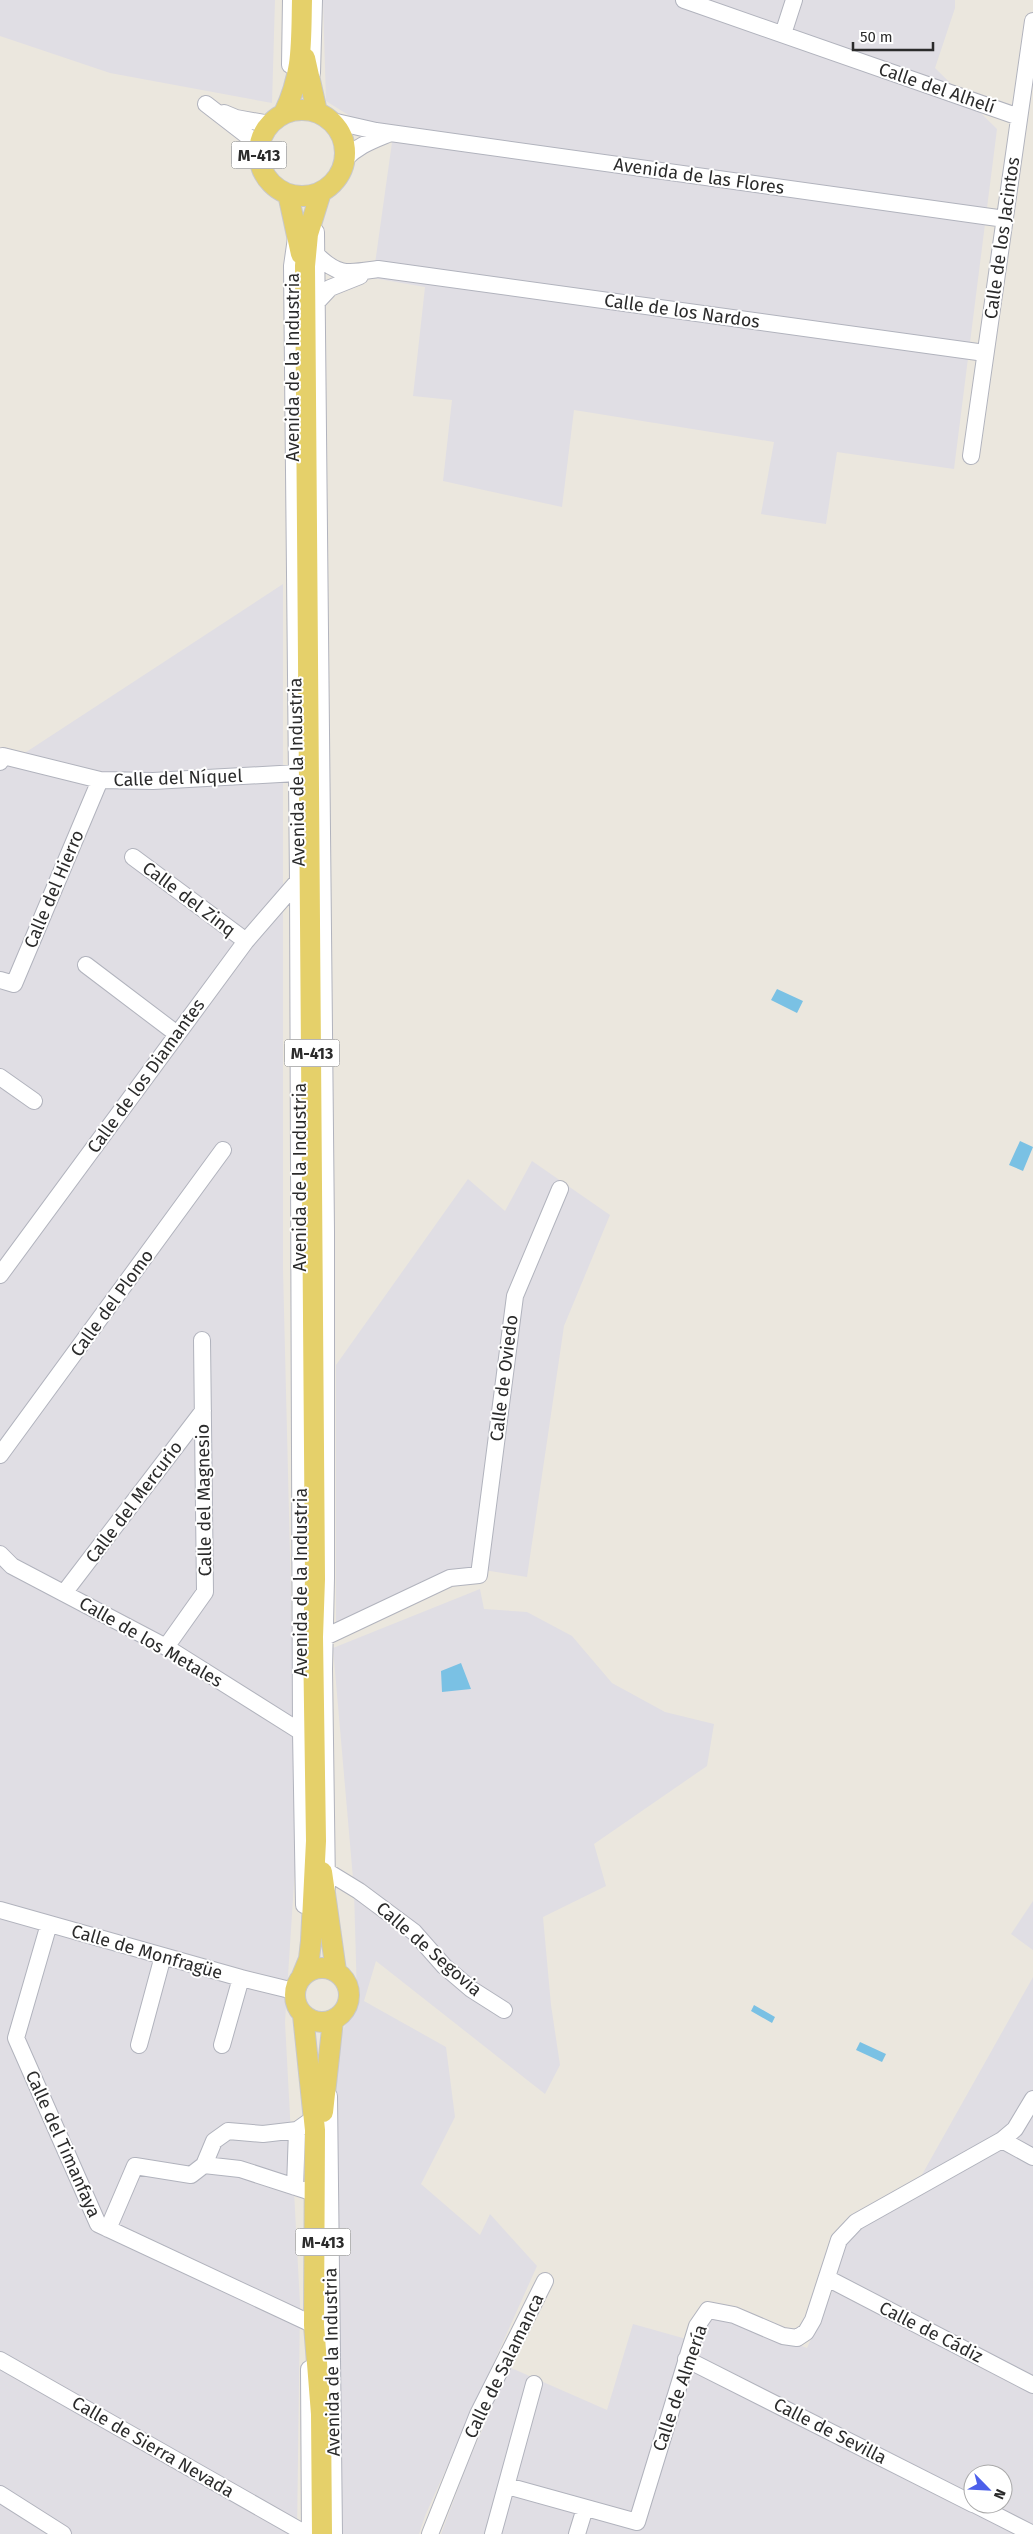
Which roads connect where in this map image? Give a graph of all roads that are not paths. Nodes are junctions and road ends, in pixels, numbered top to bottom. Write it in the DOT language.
graph roads {
  1 [pos="291,0"];
  2 [pos="302,0"];
  3 [pos="314,0"];
  4 [pos="684,0"];
  5 [pos="794,0"];
  6 [pos="1033,20"];
  7 [pos="783,34"];
  8 [pos="302,39"];
  9 [pos="312,88"];
  10 [pos="281,113"];
  11 [pos="324,117"];
  12 [pos="1019,117"];
  13 [pos="393,132"];
  14 [pos="259,155"];
  15 [pos="344,160"];
  16 [pos="288,194"];
  17 [pos="318,201"];
  18 [pos="1005,219"];
  19 [pos="296,236"];
  20 [pos="311,260"];
  21 [pos="378,269"];
  22 [pos="316,303"];
  23 [pos="985,353"];
  24 [pos="970,456"];
  25 [pos="1,759"];
  26 [pos="297,773"];
  27 [pos="100,780"];
  28 [pos="133,857"];
  29 [pos="298,881"];
  30 [pos="246,941"];
  31 [pos="86,965"];
  32 [pos="0,979"];
  33 [pos="177,1034"];
  34 [pos="0,1076"];
  35 [pos="34,1101"];
  36 [pos="223,1150"];
  37 [pos="560,1189"];
  38 [pos="0,1275"];
  39 [pos="202,1340"];
  40 [pos="203,1411"];
  41 [pos="0,1455"];
  42 [pos="0,1554"];
  43 [pos="64,1593"];
  44 [pos="325,1637"];
  45 [pos="166,1647"];
  46 [pos="301,1732"];
  47 [pos="316,1841"];
  48 [pos="328,1872"];
  49 [pos="327,1902"];
  50 [pos="0,1910"];
  51 [pos="49,1924"];
  52 [pos="163,1956"];
  53 [pos="336,1971"];
  54 [pos="242,1978"];
  55 [pos="300,1978"];
  56 [pos="504,2010"];
  57 [pos="303,2015"];
  58 [pos="333,2020"];
  59 [pos="139,2045"];
  60 [pos="222,2045"];
  61 [pos="327,2070"];
  62 [pos="1033,2098"];
  63 [pos="314,2118"];
  64 [pos="297,2130"];
  65 [pos="1002,2140"];
  66 [pos="1033,2157"];
  67 [pos="204,2165"];
  68 [pos="295,2187"];
  69 [pos="314,2193"];
  70 [pos="108,2228"];
  71 [pos="829,2279"];
  72 [pos="545,2281"];
  73 [pos="314,2325"];
  74 [pos="686,2359"];
  75 [pos="0,2360"];
  76 [pos="534,2384"];
  77 [pos="1033,2385"];
  78 [pos="321,2414"];
  79 [pos="507,2486"];
  80 [pos="0,2494"];
  81 [pos="963,2499"];
  82 [pos="585,2508"];
  83 [pos="993,2514"];
  84 [pos="63,2534"];
  85 [pos="308,2534"];
  86 [pos="322,2534"];
  87 [pos="334,2534"];
  88 [pos="430,2534"];
  89 [pos="493,2534"];
  90 [pos="578,2534"];
  91 [pos="1033,2534"];
  1 -- 10 [label="street"];
  2 -- 8 [label="main road, M-413"];
  3 -- 9 [label="street"];
  4 -- 7 [label="street, Calle del Alhelí"];
  5 -- 7 [label="street"];
  6 -- 12 [label="street, Calle de los Jacintos"];
  7 -- 12 [label="street, Calle del Alhelí"];
  8 -- 9 [label="main road, M-413"];
  8 -- 10 [label="main road, M-413"];
  9 -- 11 [label="main road, M-413"];
  10 -- 11 [label="main road"];
  10 -- 14 [label="main road, M-413"];
  10 -- 14 [label="street"];
  11 -- 13 [label="street, Avenida de las Flores"];
  11 -- 15 [label="main road, M-413"];
  12 -- 18 [label="street, Calle de los Jacintos"];
  13 -- 15 [label="street"];
  13 -- 18 [label="street, Avenida de las Flores"];
  14 -- 16 [label="main road, M-413"];
  15 -- 17 [label="main road, M-413"];
  16 -- 17 [label="main road, M-413"];
  16 -- 19 [label="main road, Avenida de la Industria / M-413"];
  17 -- 20 [label="main road, Avenida de la Industria / M-413"];
  18 -- 23 [label="street, Calle de los Jacintos"];
  19 -- 20 [label="main road, Avenida de la Industria / M-413"];
  19 -- 26 [label="street, Avenida de la Industria"];
  20 -- 21 [label="street, Calle de los Nardos"];
  20 -- 22 [label="street, Avenida de la Industria"];
  20 -- 47 [label="main road, Avenida de la Industria / M-413"];
  21 -- 22 [label="street, Calle de los Nardos"];
  21 -- 23 [label="street, Calle de los Nardos"];
  22 -- 44 [label="street, Avenida de la Industria"];
  23 -- 24 [label="street, Calle de los Jacintos"];
  25 -- 27 [label="street, Calle del Níquel"];
  26 -- 27 [label="street, Calle del Níquel"];
  26 -- 29 [label="street, Avenida de la Industria"];
  27 -- 32 [label="street, Calle del Hierro"];
  28 -- 30 [label="street, Calle del Zinq"];
  29 -- 30 [label="street, Calle de los Diamantes"];
  29 -- 46 [label="street, Avenida de la Industria"];
  30 -- 33 [label="street, Calle de los Diamantes"];
  31 -- 33 [label="street"];
  33 -- 38 [label="street, Calle de los Diamantes"];
  34 -- 35 [label="street"];
  36 -- 41 [label="street, Calle del Plomo"];
  37 -- 44 [label="street, Calle de Oviedo"];
  39 -- 40 [label="street, Calle del Magnesio"];
  40 -- 43 [label="street, Calle del Mercurio"];
  40 -- 45 [label="street, Calle del Magnesio"];
  42 -- 43 [label="street, Calle de los Metales"];
  43 -- 45 [label="street, Calle de los Metales"];
  44 -- 48 [label="street, Avenida de la Industria"];
  45 -- 46 [label="street, Calle de los Metales"];
  46 -- 55 [label="street, Avenida de la Industria"];
  47 -- 49 [label="main road, Avenida de la Industria / M-413"];
  47 -- 55 [label="main road, Avenida de la Industria / M-413"];
  48 -- 49 [label="street, Avenida de la Industria"];
  48 -- 56 [label="street, Calle de Segovia"];
  49 -- 53 [label="main road, Avenida de la Industria / M-413"];
  50 -- 51 [label="street, Calle de Monfragüe"];
  51 -- 52 [label="street, Calle de Monfragüe"];
  51 -- 70 [label="street, Calle del Timanfaya"];
  52 -- 54 [label="street, Calle de Monfragüe"];
  52 -- 59 [label="street"];
  53 -- 55 [label="main road"];
  53 -- 58 [label="main road, M-413"];
  54 -- 55 [label="street, Calle de Monfragüe"];
  54 -- 60 [label="street"];
  55 -- 57 [label="main road, M-413"];
  57 -- 58 [label="main road"];
  57 -- 63 [label="main road, Avenida de la Industria / M-413"];
  58 -- 61 [label="main road, Avenida de la Industria / M-413"];
  61 -- 78 [label="main road, Avenida de la Industria / M-413"];
  61 -- 87 [label="street, Avenida de la Industria"];
  62 -- 65 [label="street, Calle de Almería"];
  63 -- 64 [label="street"];
  63 -- 69 [label="main road, Avenida de la Industria / M-413"];
  64 -- 67 [label="street"];
  64 -- 68 [label="street"];
  65 -- 66 [label="street"];
  65 -- 71 [label="street, Calle de Almería"];
  67 -- 68 [label="street"];
  67 -- 70 [label="street"];
  68 -- 69 [label="street"];
  69 -- 73 [label="main road, Avenida de la Industria / M-413"];
  70 -- 73 [label="street, Calle del Timanfaya"];
  71 -- 74 [label="street, Calle de Almería"];
  71 -- 77 [label="street, Calle de Cádiz"];
  72 -- 88 [label="street, Calle de Salamanca"];
  73 -- 78 [label="main road, Avenida de la Industria / M-413"];
  73 -- 85 [label="street, Avenida de la Industria"];
  74 -- 81 [label="street, Calle de Sevilla"];
  74 -- 82 [label="street, Calle de Almería"];
  75 -- 85 [label="street, Calle de Sierra Nevada"];
  76 -- 79 [label="street"];
  78 -- 86 [label="main road, Avenida de la Industria / M-413"];
  79 -- 82 [label="street"];
  79 -- 89 [label="street"];
  80 -- 84 [label="street"];
  82 -- 90 [label="street"];
  83 -- 91 [label="street, Calle de Sevilla"];
}
